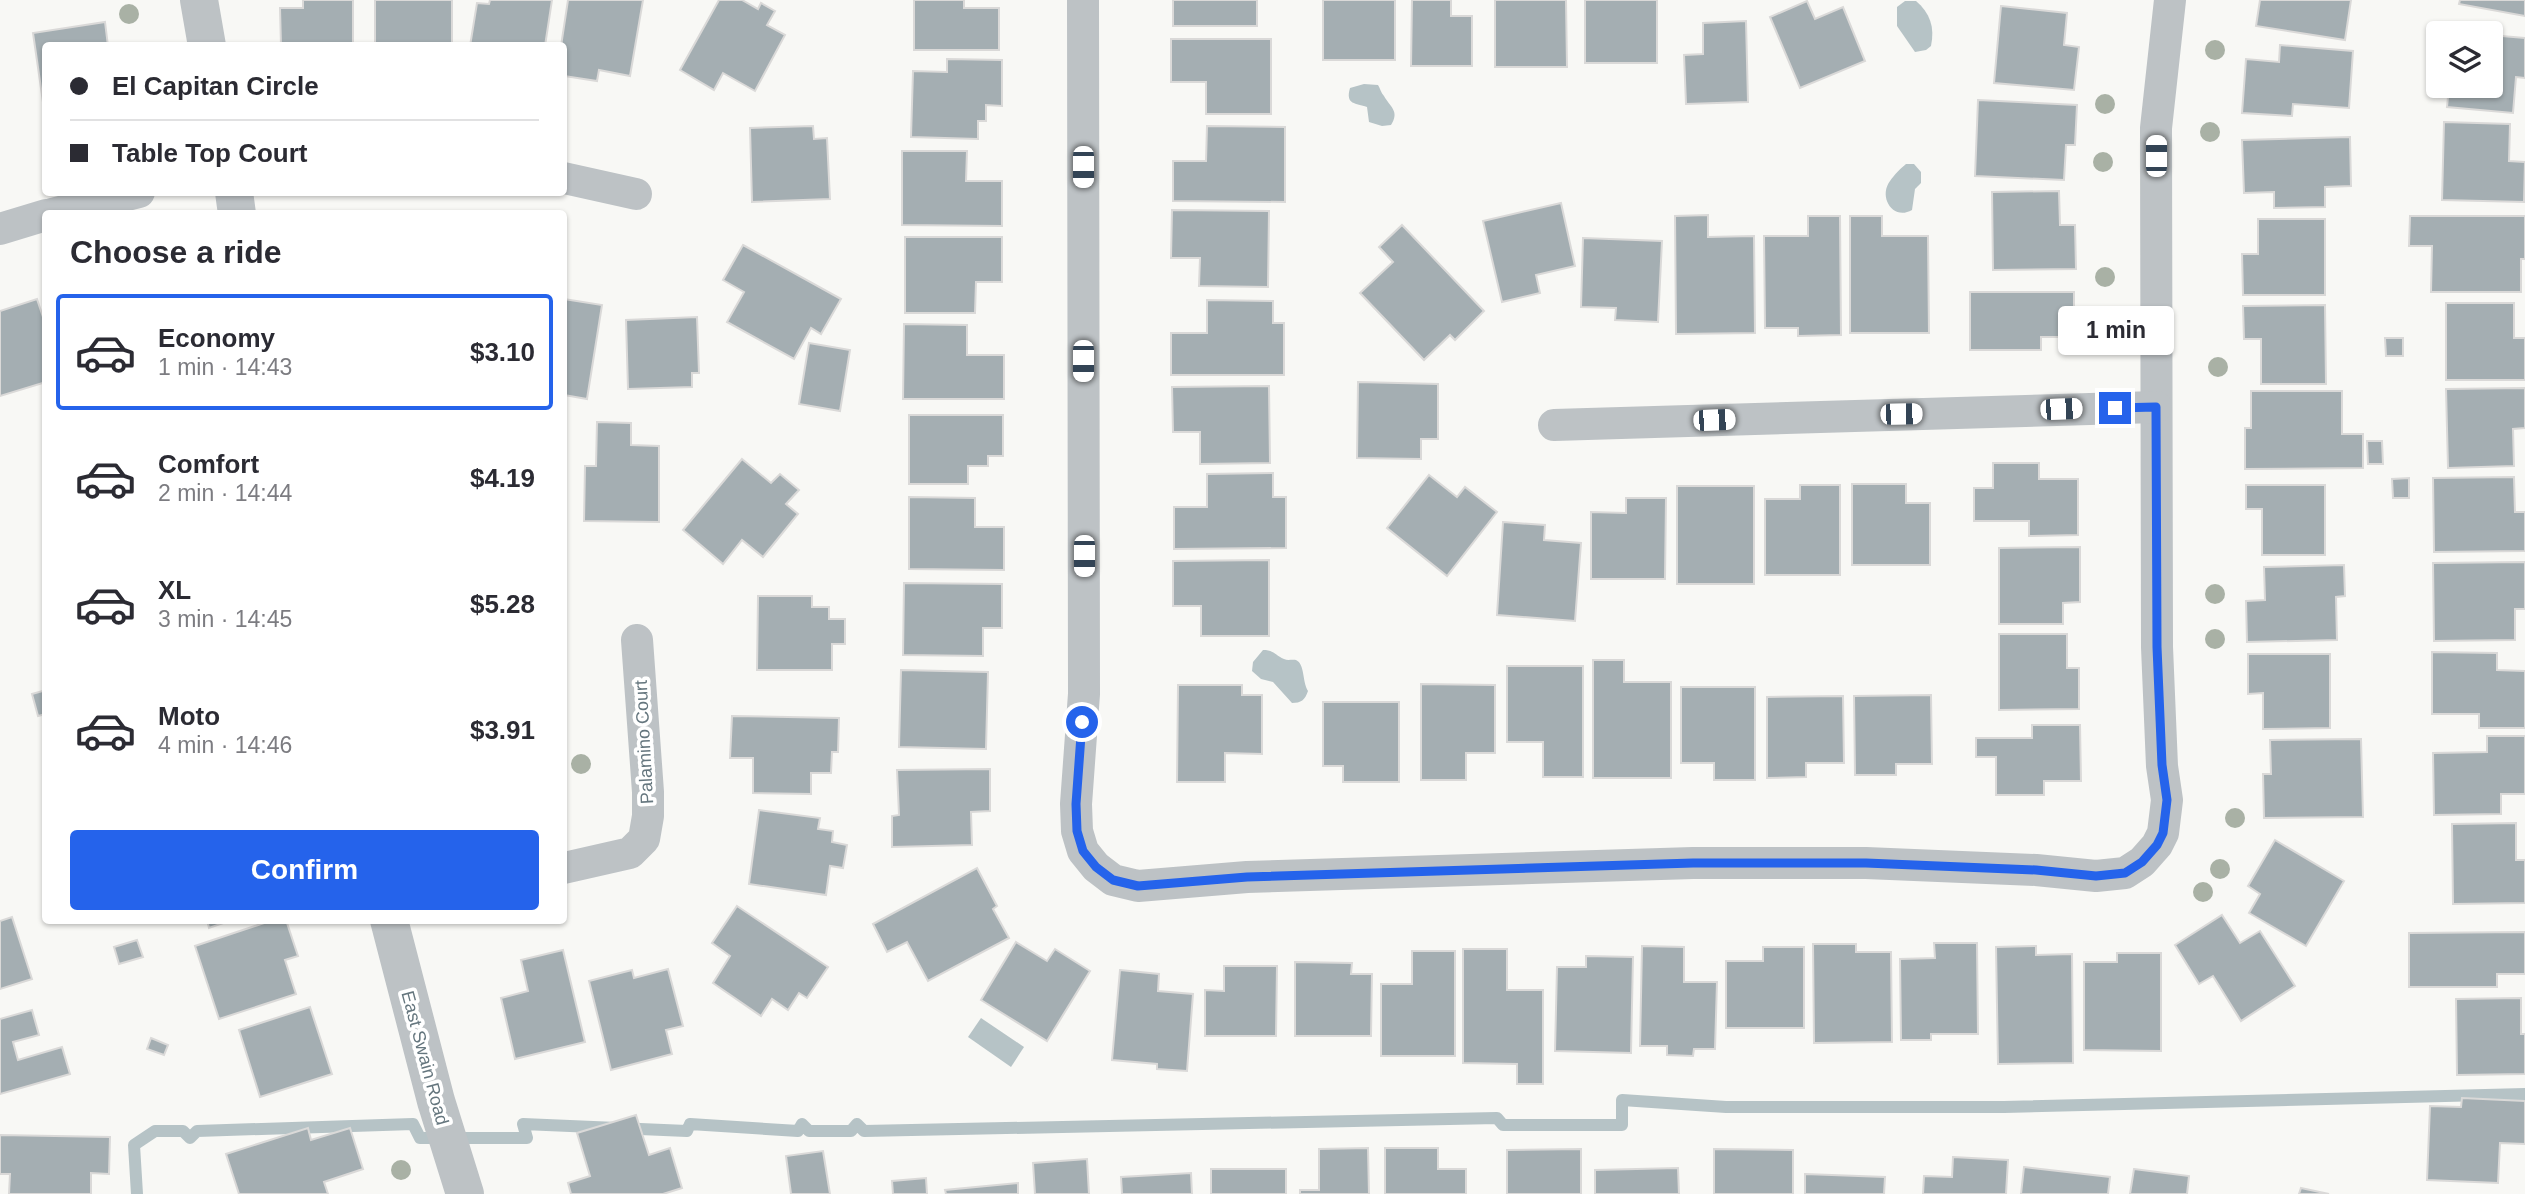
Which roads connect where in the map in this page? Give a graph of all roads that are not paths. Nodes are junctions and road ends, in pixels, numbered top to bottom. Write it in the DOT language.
graph roads {
  1 [pos="199,0"];
  2 [pos="1083,0"];
  3 [pos="2170,0"];
  4 [pos="206,42"];
  5 [pos="567,179"];
  6 [pos="636,194"];
  7 [pos="123,196"];
  8 [pos="68,210"];
  9 [pos="42,216"];
  10 [pos="0,229"];
  11 [pos="2156,407"];
  12 [pos="1554,425"];
  13 [pos="637,640"];
  14 [pos="567,867"];
  15 [pos="390,924"];
  16 [pos="465,1194"];
  1 -- 4 [label="street"];
  2 -- 11 [label="street"];
  3 -- 11 [label="street"];
  5 -- 6 [label="street"];
  7 -- 8 [label="street"];
  9 -- 10 [label="street"];
  11 -- 12 [label="street"];
  13 -- 14 [label="street, Palamino Court"];
  15 -- 16 [label="street, East Swain Road"];
}
